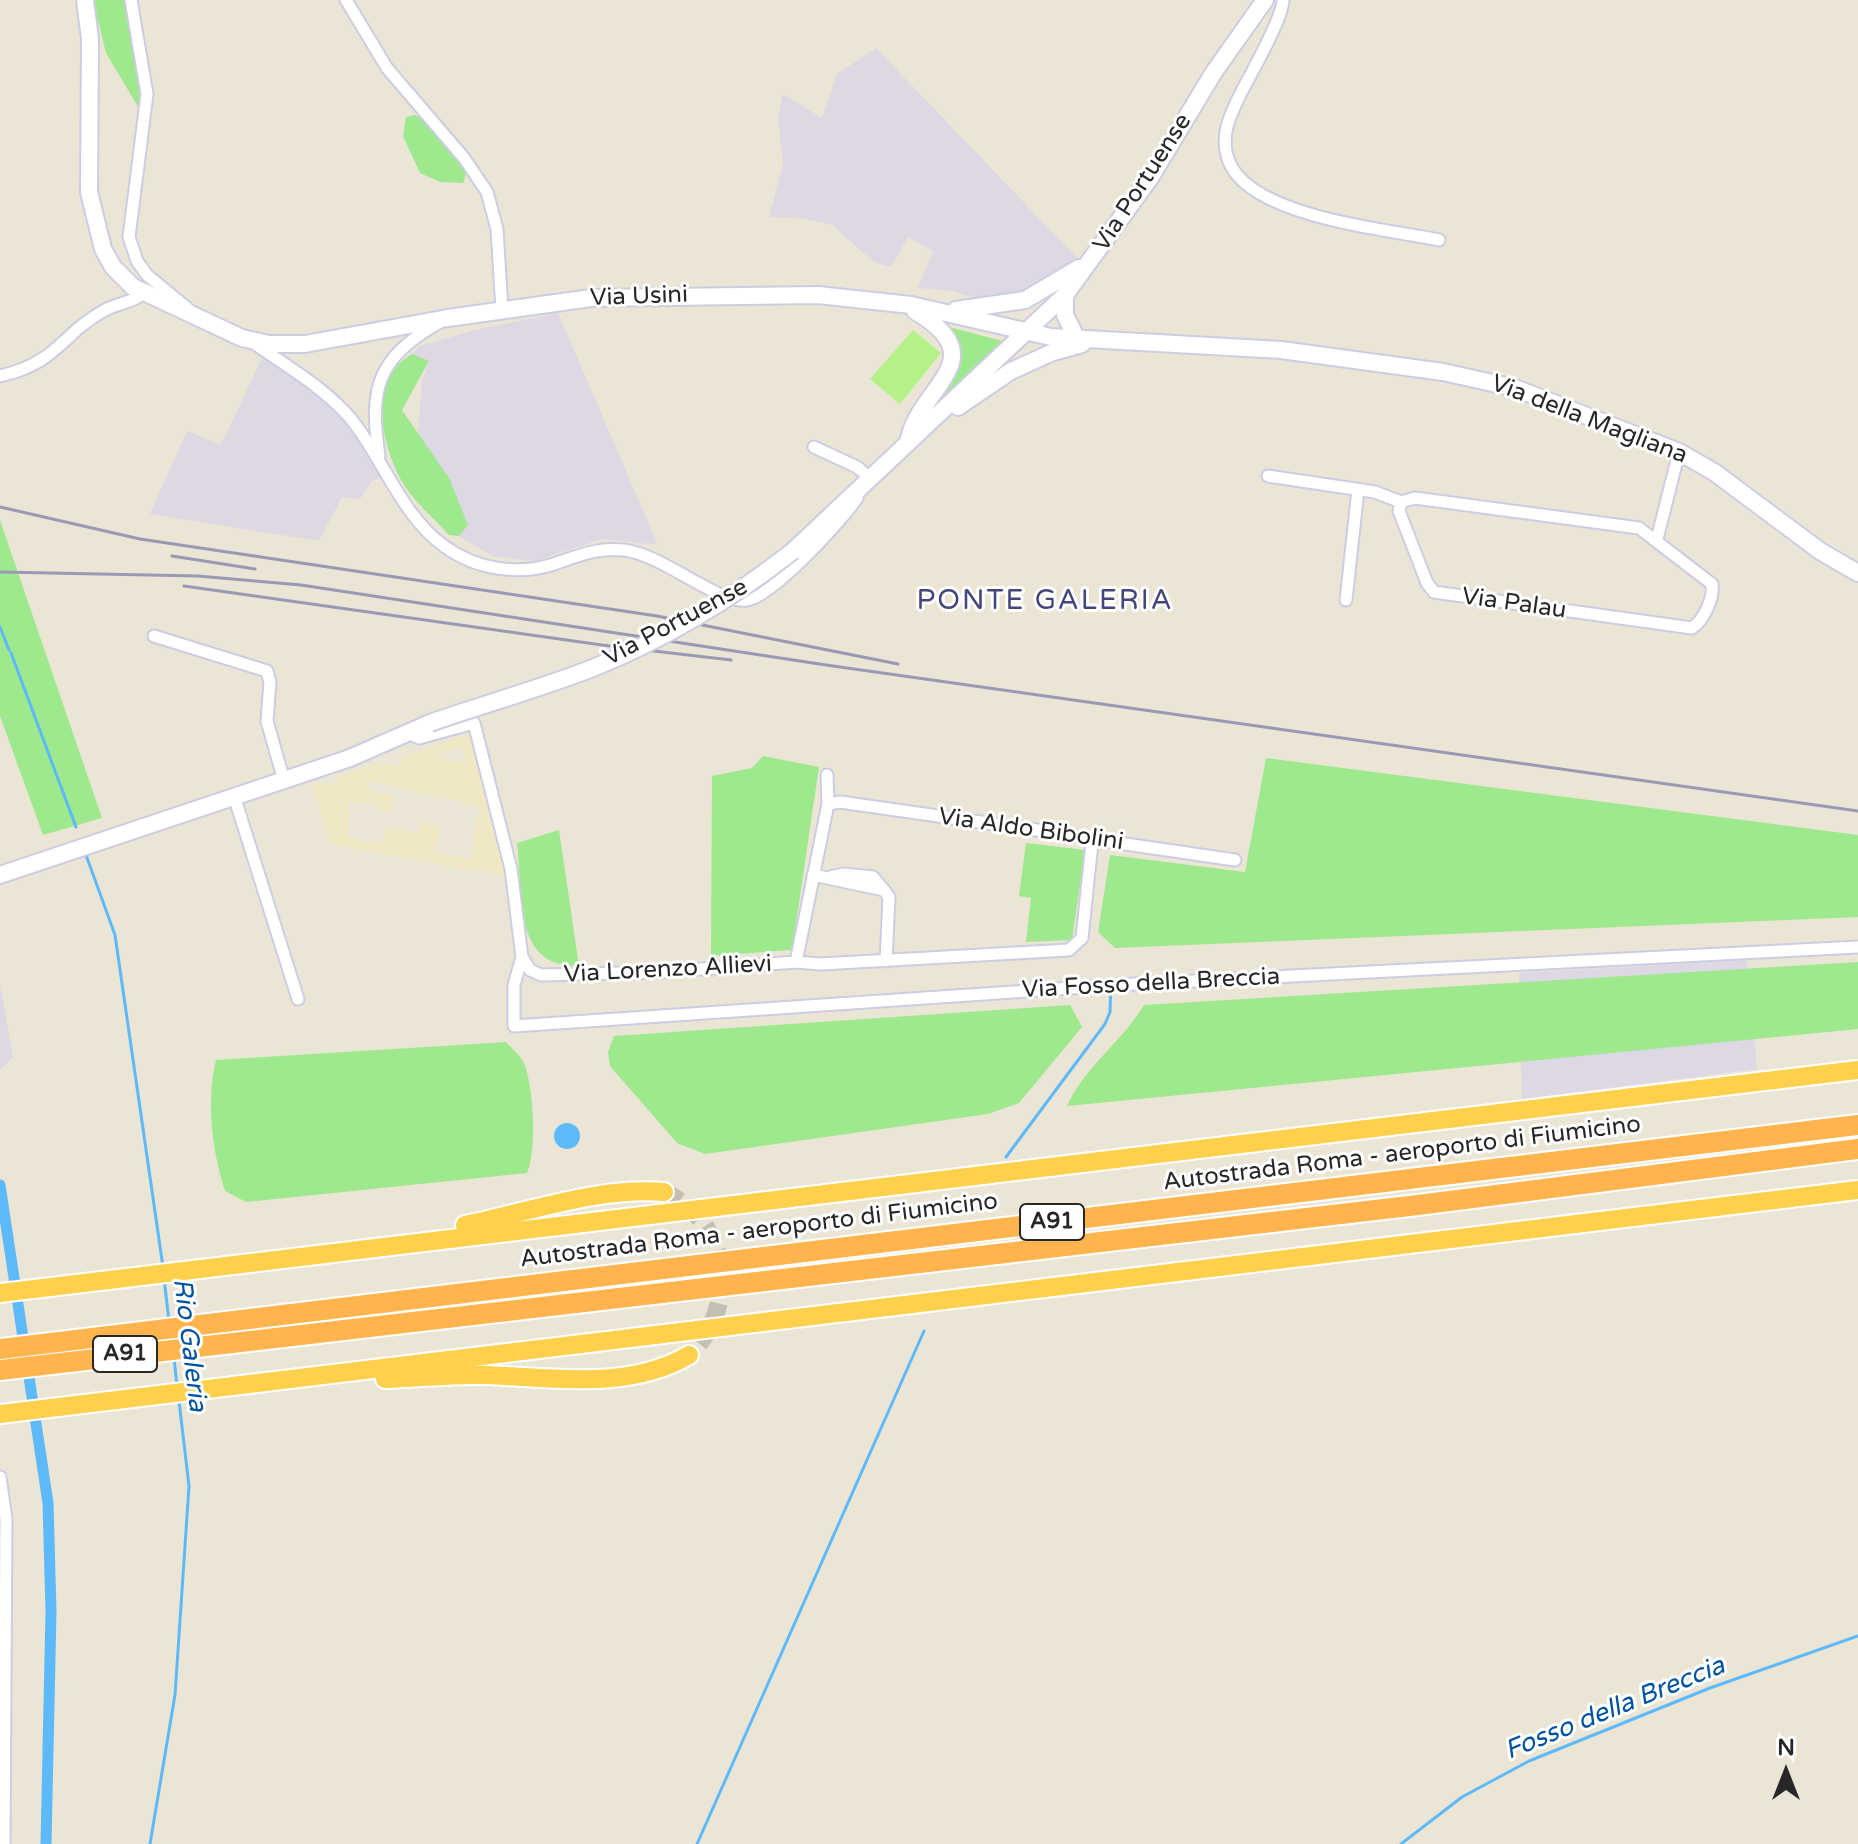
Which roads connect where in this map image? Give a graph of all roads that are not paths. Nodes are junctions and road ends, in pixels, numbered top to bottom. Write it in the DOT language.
graph roads {
  1 [pos="85,0"];
  2 [pos="131,0"];
  3 [pos="346,0"];
  4 [pos="1265,0"];
  5 [pos="1283,0"];
  6 [pos="1439,240"];
  7 [pos="1099,252"];
  8 [pos="144,293"];
  9 [pos="1065,295"];
  10 [pos="903,304"];
  11 [pos="930,309"];
  12 [pos="502,310"];
  13 [pos="188,315"];
  14 [pos="448,318"];
  15 [pos="1026,333"];
  16 [pos="1077,339"];
  17 [pos="1096,340"];
  18 [pos="251,341"];
  19 [pos="0,376"];
  20 [pos="941,413"];
  21 [pos="908,443"];
  22 [pos="814,447"];
  23 [pos="1679,452"];
  24 [pos="380,459"];
  25 [pos="1268,476"];
  26 [pos="871,479"];
  27 [pos="1358,490"];
  28 [pos="1401,502"];
  29 [pos="1657,539"];
  30 [pos="1858,573"];
  31 [pos="1346,600"];
  32 [pos="154,636"];
  33 [pos="409,733"];
  34 [pos="827,775"];
  35 [pos="284,781"];
  36 [pos="235,799"];
  37 [pos="828,804"];
  38 [pos="1092,843"];
  39 [pos="1235,860"];
  40 [pos="0,875"];
  41 [pos="813,875"];
  42 [pos="1858,947"];
  43 [pos="522,957"];
  44 [pos="886,961"];
  45 [pos="796,962"];
  46 [pos="298,999"];
  47 [pos="1858,1070"];
  48 [pos="1858,1125"];
  49 [pos="1858,1149"];
  50 [pos="1858,1190"];
  51 [pos="664,1192"];
  52 [pos="370,1248"];
  53 [pos="0,1293"];
  54 [pos="248,1329"];
  55 [pos="0,1349"];
  56 [pos="689,1355"];
  57 [pos="0,1370"];
  58 [pos="255,1384"];
  59 [pos="0,1414"];
  60 [pos="0,1477"];
  61 [pos="3,1768"];
  62 [pos="4,1844"];
  1 -- 8 [label="main road, Via Usini"];
  2 -- 13 [label="street"];
  3 -- 12 [label="street"];
  4 -- 7 [label="main road, Via Portuense"];
  5 -- 6 [label="street"];
  7 -- 9 [label="main road, Via Portuense"];
  7 -- 11 [label="main road"];
  8 -- 13 [label="main road, Via Usini"];
  8 -- 19 [label="street"];
  9 -- 15 [label="main road, Via Portuense"];
  9 -- 16 [label="main road"];
  10 -- 11 [label="main road, Via Usini"];
  10 -- 12 [label="main road, Via Usini"];
  10 -- 21 [label="main road"];
  11 -- 15 [label="main road, Via Usini"];
  12 -- 14 [label="main road, Via Usini"];
  13 -- 18 [label="main road, Via Usini"];
  14 -- 18 [label="main road, Via Usini"];
  14 -- 24 [label="street"];
  15 -- 16 [label="main road, Via Usini"];
  15 -- 20 [label="main road, Via Portuense"];
  16 -- 17 [label="main road, Via della Magliana"];
  17 -- 20 [label="main road"];
  17 -- 23 [label="main road, Via della Magliana"];
  18 -- 24 [label="street"];
  20 -- 21 [label="main road, Via Portuense"];
  21 -- 26 [label="main road, Via Portuense"];
  22 -- 26 [label="street"];
  23 -- 29 [label="street"];
  23 -- 30 [label="main road, Via della Magliana"];
  24 -- 26 [label="street"];
  25 -- 27 [label="street"];
  26 -- 33 [label="main road, Via Portuense, bridge"];
  27 -- 28 [label="street"];
  27 -- 31 [label="street"];
  28 -- 29 [label="street"];
  28 -- 29 [label="street, Via Palau"];
  32 -- 35 [label="street"];
  33 -- 35 [label="main road, Via Portuense"];
  33 -- 43 [label="street"];
  34 -- 37 [label="street"];
  35 -- 36 [label="main road, Via Portuense"];
  36 -- 40 [label="main road, Via Portuense"];
  36 -- 46 [label="street"];
  37 -- 38 [label="street, Via Aldo Bibolini"];
  37 -- 41 [label="street"];
  38 -- 39 [label="street, Via Aldo Bibolini"];
  38 -- 44 [label="street, Via Lorenzo Allievi"];
  41 -- 44 [label="street"];
  41 -- 45 [label="street"];
  42 -- 43 [label="street, Via Fosso della Breccia"];
  43 -- 45 [label="street, Via Lorenzo Allievi"];
  44 -- 45 [label="street, Via Lorenzo Allievi"];
  47 -- 52 [label="highway"];
  48 -- 54 [label="highway, Autostrada Roma - aeroporto di Fiumicino / A91"];
  49 -- 54 [label="highway, Autostrada Roma - aeroporto di Fiumicino / A91"];
  50 -- 58 [label="highway"];
  51 -- 52 [label="highway"];
  52 -- 53 [label="highway"];
  54 -- 55 [label="highway, Autostrada Roma - aeroporto di Fiumicino / A91"];
  54 -- 57 [label="highway, Autostrada Roma - aeroporto di Fiumicino / A91"];
  56 -- 58 [label="highway"];
  58 -- 59 [label="highway"];
  60 -- 61 [label="street"];
  61 -- 62 [label="street"];
}
